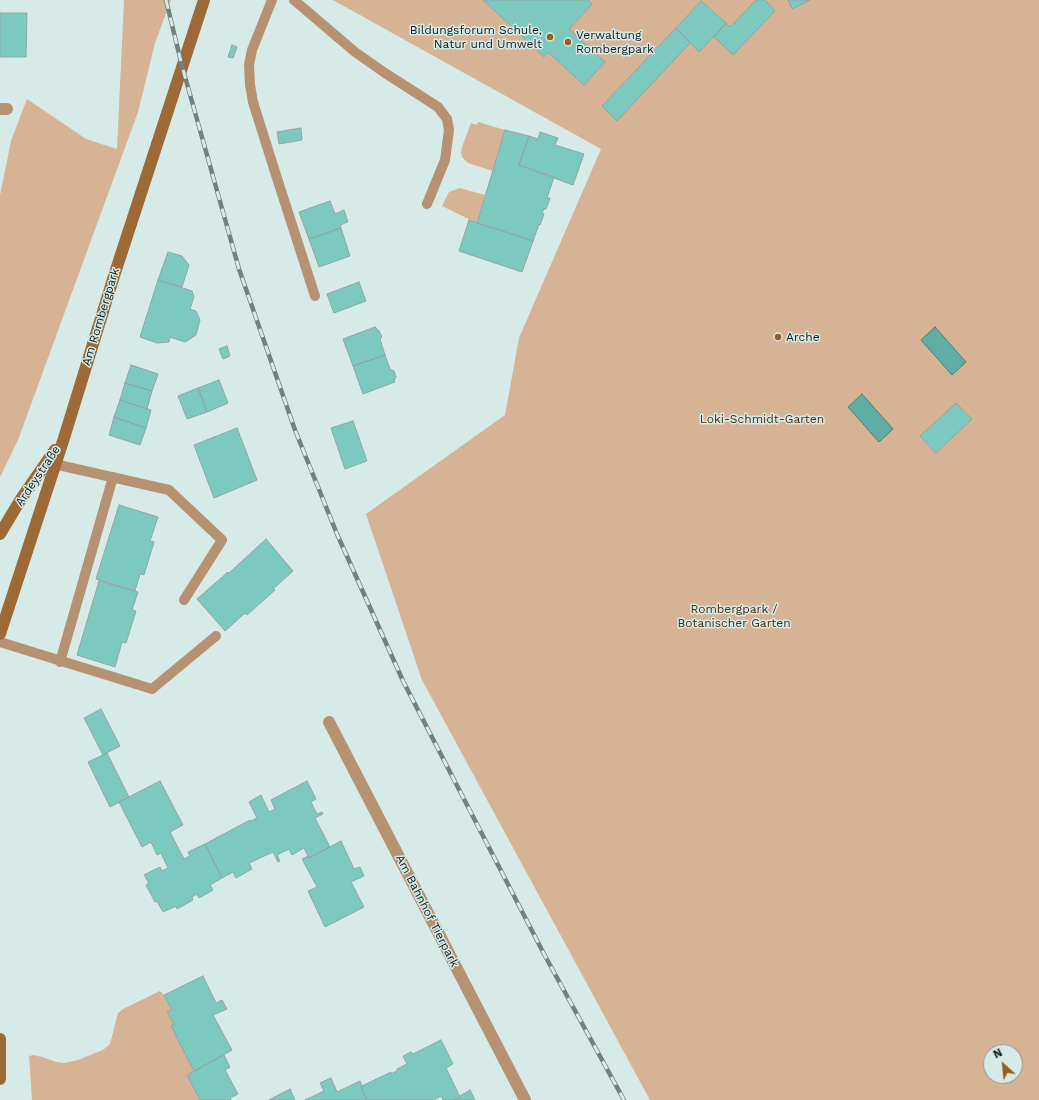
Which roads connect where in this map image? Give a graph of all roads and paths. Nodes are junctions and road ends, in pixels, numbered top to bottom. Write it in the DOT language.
graph roads {
  1 [pos="204,0"];
  2 [pos="272,0"];
  3 [pos="294,0"];
  4 [pos="427,204"];
  5 [pos="315,296"];
  6 [pos="64,438"];
  7 [pos="54,464"];
  8 [pos="113,477"];
  9 [pos="0,534"];
  10 [pos="184,600"];
  11 [pos="0,634"];
  12 [pos="216,636"];
  13 [pos="0,642"];
  14 [pos="60,662"];
  15 [pos="329,722"];
  16 [pos="0,1039"];
  17 [pos="0,1079"];
  18 [pos="525,1100"];
  1 -- 6 [label="main road, Am Rombergpark"];
  2 -- 5 [label="lane"];
  3 -- 4 [label="lane"];
  6 -- 7 [label="main road, Am Rombergpark"];
  6 -- 9 [label="main road, Ardeystraße"];
  7 -- 8 [label="lane"];
  7 -- 11 [label="main road, Am Rombergpark"];
  8 -- 10 [label="lane"];
  8 -- 14 [label="lane"];
  12 -- 14 [label="lane"];
  13 -- 14 [label="lane"];
  15 -- 18 [label="street, Am Bahnhof Tierpark"];
  16 -- 17 [label="main road"];
}
